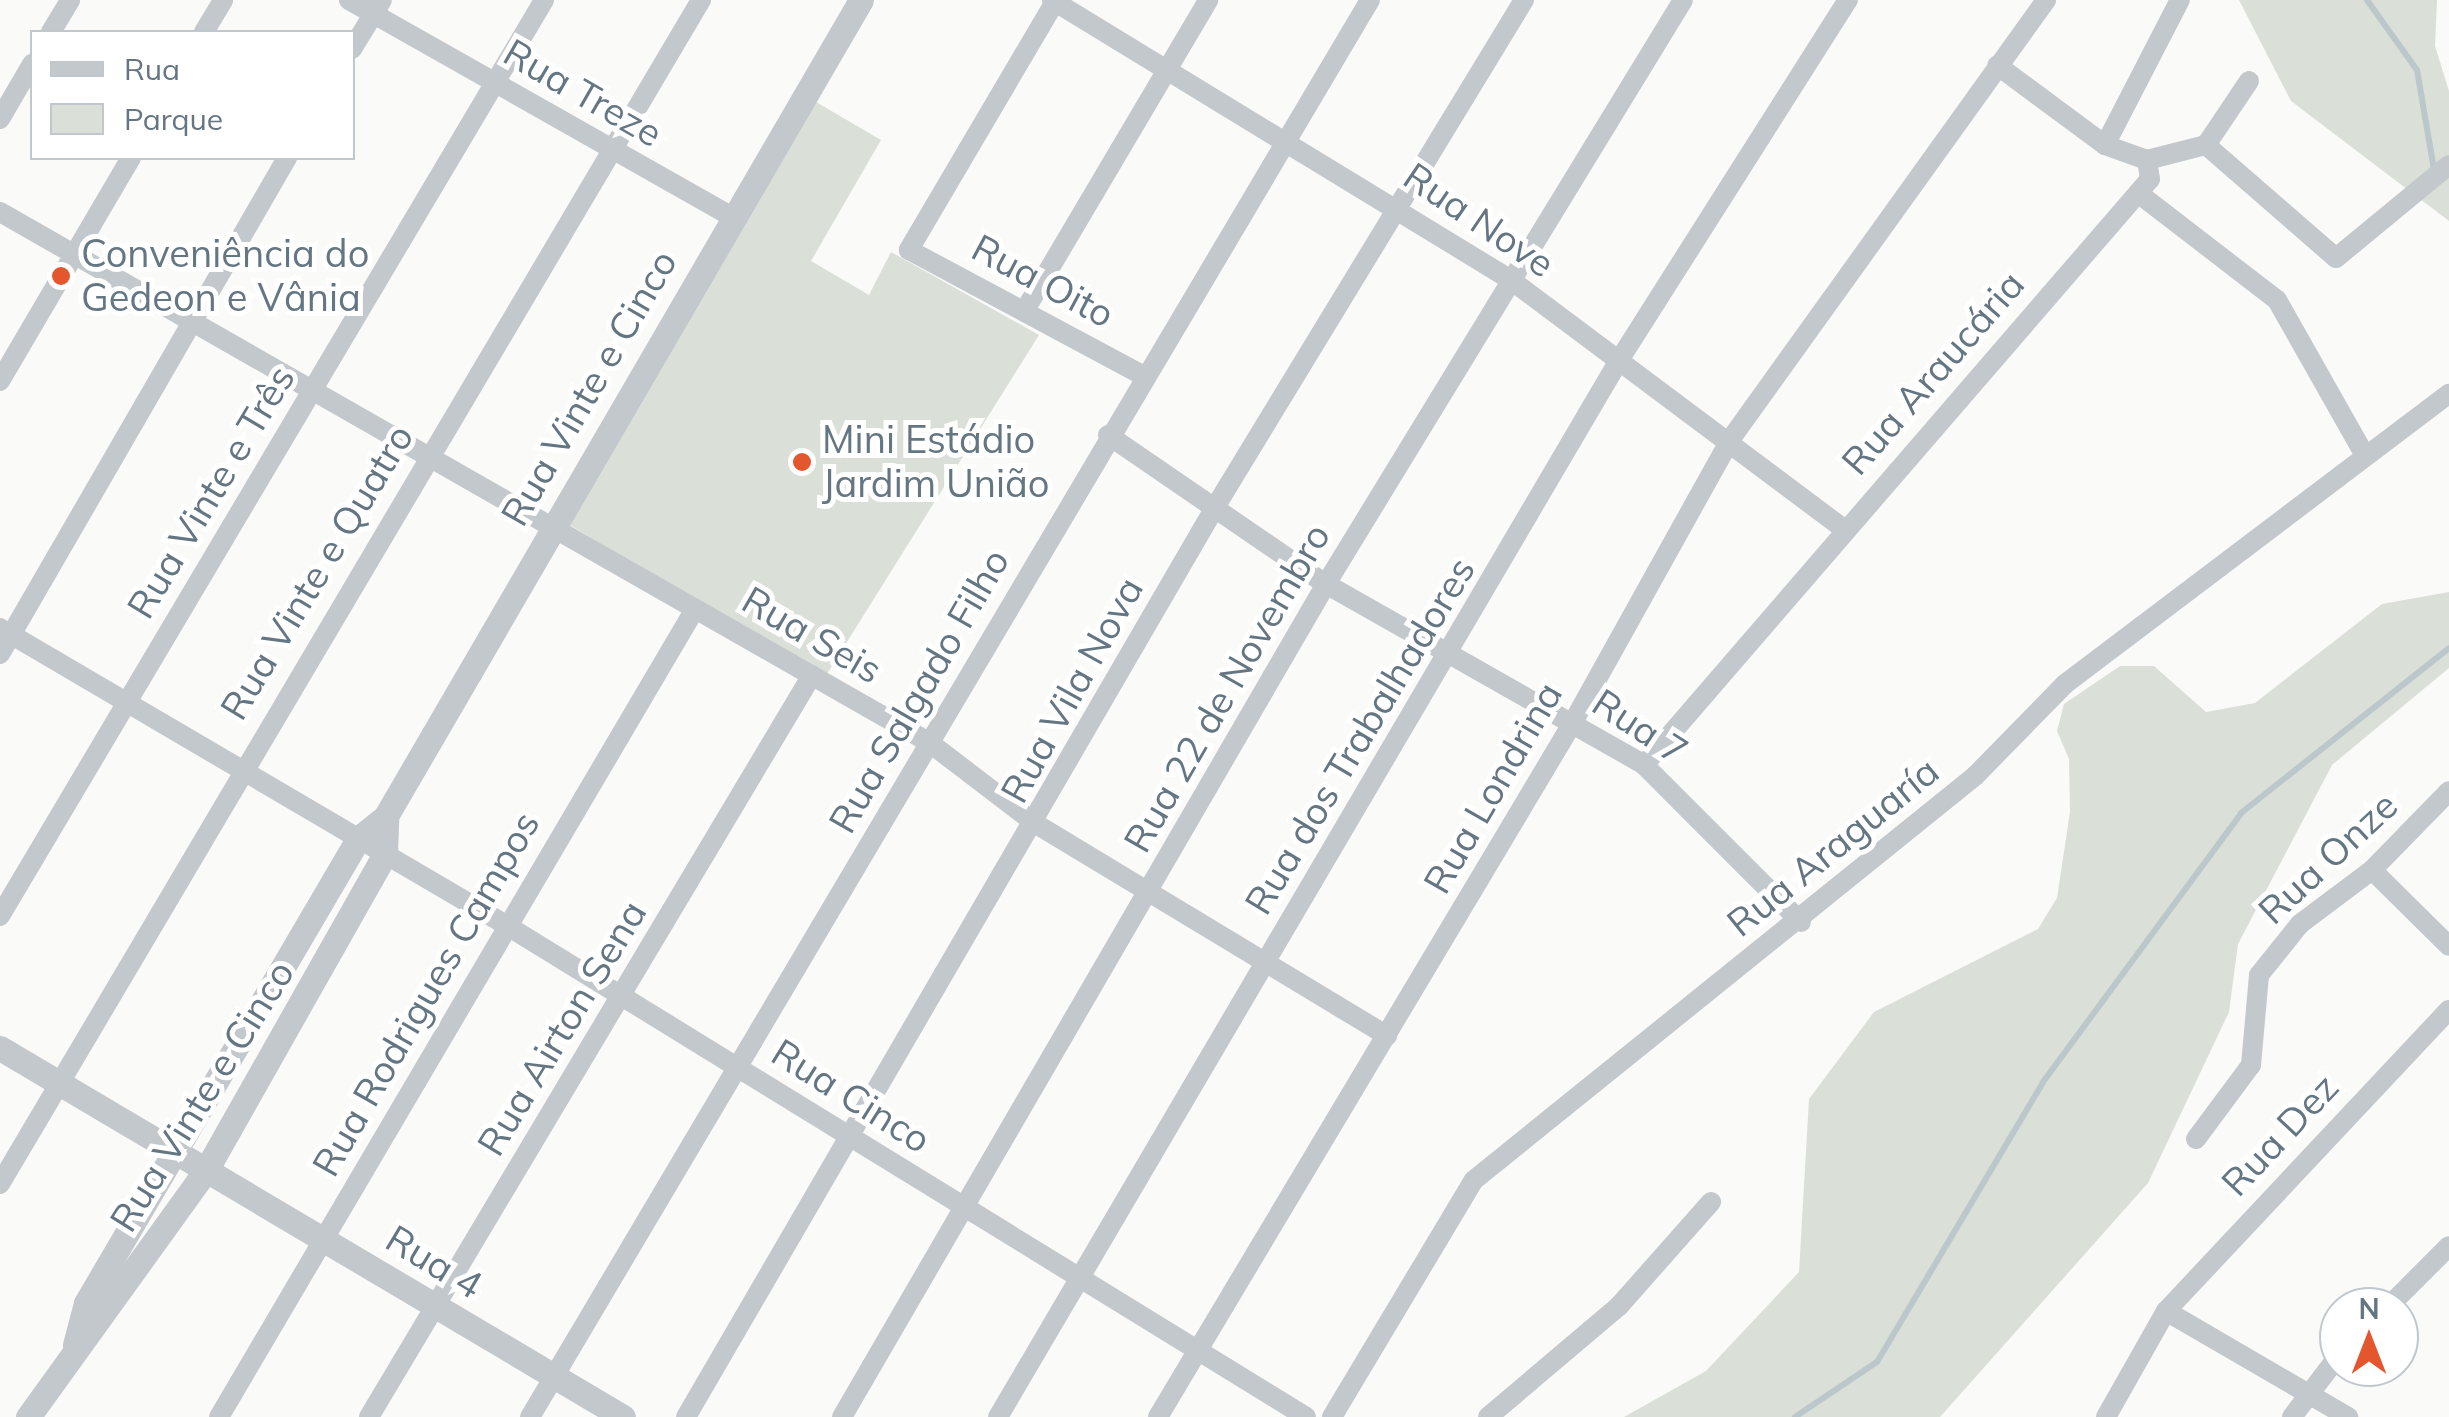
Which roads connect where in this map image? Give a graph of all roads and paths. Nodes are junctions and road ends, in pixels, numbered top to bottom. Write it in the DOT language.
graph roads {
  1 [pos="70,0"];
  2 [pos="223,0"];
  3 [pos="349,0"];
  4 [pos="544,0"];
  5 [pos="701,0"];
  6 [pos="861,0"];
  7 [pos="1054,0"];
  8 [pos="1208,0"];
  9 [pos="1370,0"];
  10 [pos="1524,0"];
  11 [pos="1683,0"];
  12 [pos="1848,0"];
  13 [pos="2046,0"];
  14 [pos="2180,0"];
  15 [pos="378,7"];
  16 [pos="52,30"];
  17 [pos="205,30"];
  18 [pos="355,44"];
  19 [pos="1997,65"];
  20 [pos="30,67"];
  21 [pos="1164,68"];
  22 [pos="2249,80"];
  23 [pos="494,83"];
  24 [pos="0,119"];
  25 [pos="1288,136"];
  26 [pos="2105,145"];
  27 [pos="2206,145"];
  28 [pos="612,150"];
  29 [pos="130,160"];
  30 [pos="286,160"];
  31 [pos="2146,160"];
  32 [pos="2449,166"];
  33 [pos="2138,193"];
  34 [pos="1398,207"];
  35 [pos="0,212"];
  36 [pos="730,216"];
  37 [pos="75,254"];
  38 [pos="1511,280"];
  39 [pos="1025,310"];
  40 [pos="188,321"];
  41 [pos="1618,362"];
  42 [pos="1144,376"];
  43 [pos="0,382"];
  44 [pos="312,392"];
  45 [pos="2449,394"];
  46 [pos="1108,435"];
  47 [pos="1730,440"];
  48 [pos="2362,452"];
  49 [pos="427,457"];
  50 [pos="1214,509"];
  51 [pos="1845,530"];
  52 [pos="549,532"];
  53 [pos="1326,584"];
  54 [pos="695,609"];
  55 [pos="6,631"];
  56 [pos="0,654"];
  57 [pos="1452,656"];
  58 [pos="812,675"];
  59 [pos="127,702"];
  60 [pos="1572,724"];
  61 [pos="930,743"];
  62 [pos="1644,765"];
  63 [pos="239,769"];
  64 [pos="2449,791"];
  65 [pos="386,816"];
  66 [pos="1036,824"];
  67 [pos="358,838"];
  68 [pos="384,854"];
  69 [pos="2372,870"];
  70 [pos="1150,891"];
  71 [pos="0,916"];
  72 [pos="1801,922"];
  73 [pos="506,925"];
  74 [pos="2449,946"];
  75 [pos="1265,964"];
  76 [pos="623,998"];
  77 [pos="2449,1010"];
  78 [pos="1387,1036"];
  79 [pos="0,1048"];
  80 [pos="739,1068"];
  81 [pos="60,1082"];
  82 [pos="854,1136"];
  83 [pos="2196,1139"];
  84 [pos="175,1156"];
  85 [pos="206,1172"];
  86 [pos="0,1184"];
  87 [pos="1712,1202"];
  88 [pos="968,1211"];
  89 [pos="323,1238"];
  90 [pos="2449,1246"];
  91 [pos="1077,1280"];
  92 [pos="2408,1287"];
  93 [pos="432,1306"];
  94 [pos="2166,1310"];
  95 [pos="76,1346"];
  96 [pos="1198,1348"];
  97 [pos="2319,1375"];
  98 [pos="555,1376"];
  99 [pos="2308,1386"];
  100 [pos="28,1417"];
  101 [pos="219,1417"];
  102 [pos="370,1417"];
  103 [pos="530,1417"];
  104 [pos="623,1417"];
  105 [pos="686,1417"];
  106 [pos="842,1417"];
  107 [pos="998,1417"];
  108 [pos="1158,1417"];
  109 [pos="1306,1417"];
  110 [pos="1332,1417"];
  111 [pos="1488,1417"];
  112 [pos="2106,1417"];
  113 [pos="2292,1417"];
  114 [pos="2348,1417"];
  1 -- 16 [label="street"];
  2 -- 17 [label="street"];
  3 -- 15 [label="street, Rua Treze"];
  4 -- 23 [label="street, Rua Vinte e Três"];
  5 -- 28 [label="street, Rua Vinte e Quatro"];
  6 -- 36 [label="street, Rua Vinte e Cinco"];
  7 -- 21 [label="street, Rua Nove"];
  7 -- 39 [label="street, Rua Oito"];
  8 -- 21 [label="street"];
  9 -- 25 [label="street, Rua Salgado Filho"];
  10 -- 34 [label="street, Rua Vila Nova"];
  11 -- 38 [label="street, Rua 22 de Novembro"];
  12 -- 41 [label="street, Rua dos Trabalhadores"];
  13 -- 19 [label="street, Rua Londrina"];
  14 -- 26 [label="street"];
  15 -- 18 [label="street"];
  15 -- 23 [label="street, Rua Treze"];
  19 -- 26 [label="street"];
  19 -- 47 [label="street, Rua Londrina"];
  20 -- 24 [label="street"];
  21 -- 25 [label="street, Rua Nove"];
  21 -- 39 [label="street"];
  22 -- 27 [label="street"];
  23 -- 28 [label="street, Rua Treze"];
  23 -- 44 [label="street, Rua Vinte e Três"];
  25 -- 34 [label="street, Rua Nove"];
  25 -- 42 [label="street, Rua Salgado Filho"];
  26 -- 31 [label="street"];
  27 -- 31 [label="street"];
  27 -- 32 [label="street"];
  28 -- 36 [label="street, Rua Treze"];
  28 -- 49 [label="street, Rua Vinte e Quatro"];
  29 -- 37 [label="street"];
  30 -- 40 [label="street"];
  31 -- 33 [label="street, Rua Araucária"];
  33 -- 48 [label="street"];
  33 -- 51 [label="street, Rua Araucária"];
  34 -- 38 [label="street, Rua Nove"];
  34 -- 50 [label="street, Rua Vila Nova"];
  35 -- 37 [label="street, Rua Seis"];
  36 -- 52 [label="street, Rua Vinte e Cinco"];
  37 -- 40 [label="street, Rua Seis"];
  37 -- 43 [label="street"];
  38 -- 41 [label="street, Rua Nove"];
  38 -- 53 [label="street, Rua 22 de Novembro"];
  39 -- 42 [label="street, Rua Oito"];
  40 -- 44 [label="street, Rua Seis"];
  40 -- 55 [label="street"];
  41 -- 47 [label="street, Rua Nove"];
  41 -- 57 [label="street, Rua dos Trabalhadores"];
  42 -- 46 [label="street, Rua Salgado Filho"];
  44 -- 49 [label="street, Rua Seis"];
  44 -- 59 [label="street, Rua Vinte e Três"];
  45 -- 48 [label="street, Rua Araguaría"];
  46 -- 50 [label="street, Rua 7"];
  46 -- 61 [label="street, Rua Salgado Filho"];
  47 -- 51 [label="street, Rua Nove"];
  47 -- 60 [label="street, Rua Londrina"];
  48 -- 72 [label="street, Rua Araguaría"];
  49 -- 52 [label="street, Rua Seis"];
  49 -- 63 [label="street, Rua Vinte e Quatro"];
  50 -- 53 [label="street, Rua 7"];
  50 -- 66 [label="street, Rua Vila Nova"];
  51 -- 62 [label="street, Rua Araucária"];
  52 -- 54 [label="street, Rua Seis"];
  52 -- 65 [label="street, Rua Vinte e Cinco"];
  53 -- 57 [label="street, Rua 7"];
  53 -- 70 [label="street, Rua 22 de Novembro"];
  54 -- 58 [label="street, Rua Seis"];
  54 -- 73 [label="street, Rua Rodrigues Campos"];
  55 -- 56 [label="street"];
  55 -- 59 [label="street"];
  57 -- 60 [label="street, Rua 7"];
  57 -- 75 [label="street, Rua dos Trabalhadores"];
  58 -- 61 [label="street, Rua Seis"];
  58 -- 76 [label="street, Rua Airton Sena"];
  59 -- 63 [label="street"];
  59 -- 71 [label="street, Rua Vinte e Três"];
  60 -- 62 [label="street, Rua 7"];
  60 -- 78 [label="street, Rua Londrina"];
  61 -- 66 [label="street, Rua Seis"];
  61 -- 80 [label="street, Rua Salgado Filho"];
  62 -- 72 [label="street, Rua 7"];
  63 -- 67 [label="street"];
  63 -- 81 [label="street, Rua Vinte e Quatro"];
  64 -- 69 [label="street, Rua Onze"];
  65 -- 67 [label="street, Rua Vinte e Cinco"];
  65 -- 68 [label="street, Rua Vinte e Cinco"];
  66 -- 70 [label="street, Rua Seis"];
  66 -- 82 [label="street, Rua Vila Nova"];
  67 -- 68 [label="street, Rua Cinco"];
  67 -- 84 [label="street, Rua Vinte e Cinco"];
  68 -- 73 [label="street, Rua Cinco"];
  68 -- 85 [label="street, Rua Vinte e Cinco"];
  69 -- 74 [label="street"];
  69 -- 83 [label="street, Rua Onze"];
  70 -- 75 [label="street, Rua Seis"];
  70 -- 88 [label="street, Rua 22 de Novembro"];
  72 -- 110 [label="street, Rua Araguaría"];
  73 -- 76 [label="street, Rua Cinco"];
  73 -- 89 [label="street, Rua Rodrigues Campos"];
  75 -- 78 [label="street, Rua Seis"];
  75 -- 91 [label="street, Rua dos Trabalhadores"];
  76 -- 80 [label="street, Rua Cinco"];
  76 -- 93 [label="street, Rua Airton Sena"];
  77 -- 94 [label="street, Rua Dez"];
  78 -- 96 [label="street, Rua Londrina"];
  79 -- 81 [label="street"];
  80 -- 82 [label="street, Rua Cinco"];
  80 -- 98 [label="street, Rua Salgado Filho"];
  81 -- 84 [label="street"];
  81 -- 86 [label="street, Rua Vinte e Quatro"];
  82 -- 88 [label="street, Rua Cinco"];
  82 -- 105 [label="street, Rua Vila Nova"];
  84 -- 85 [label="street"];
  84 -- 95 [label="street, Rua Vinte e Cinco"];
  85 -- 89 [label="street, Rua 4"];
  85 -- 95 [label="street, Rua Vinte e Cinco"];
  87 -- 111 [label="street"];
  88 -- 91 [label="street, Rua Cinco"];
  88 -- 106 [label="street, Rua 22 de Novembro"];
  89 -- 93 [label="street, Rua 4"];
  89 -- 101 [label="street, Rua Rodrigues Campos"];
  90 -- 92 [label="street"];
  91 -- 96 [label="street, Rua Cinco"];
  91 -- 107 [label="street, Rua dos Trabalhadores"];
  93 -- 98 [label="street, Rua 4"];
  93 -- 102 [label="street, Rua Airton Sena"];
  94 -- 99 [label="street"];
  94 -- 112 [label="street, Rua Dez"];
  95 -- 100 [label="street, Rua Vinte e Cinco"];
  96 -- 108 [label="street, Rua Londrina"];
  96 -- 109 [label="street, Rua Cinco"];
  97 -- 99 [label="street"];
  98 -- 103 [label="street, Rua Salgado Filho"];
  98 -- 104 [label="street, Rua 4"];
  99 -- 113 [label="street"];
  99 -- 114 [label="street"];
}
